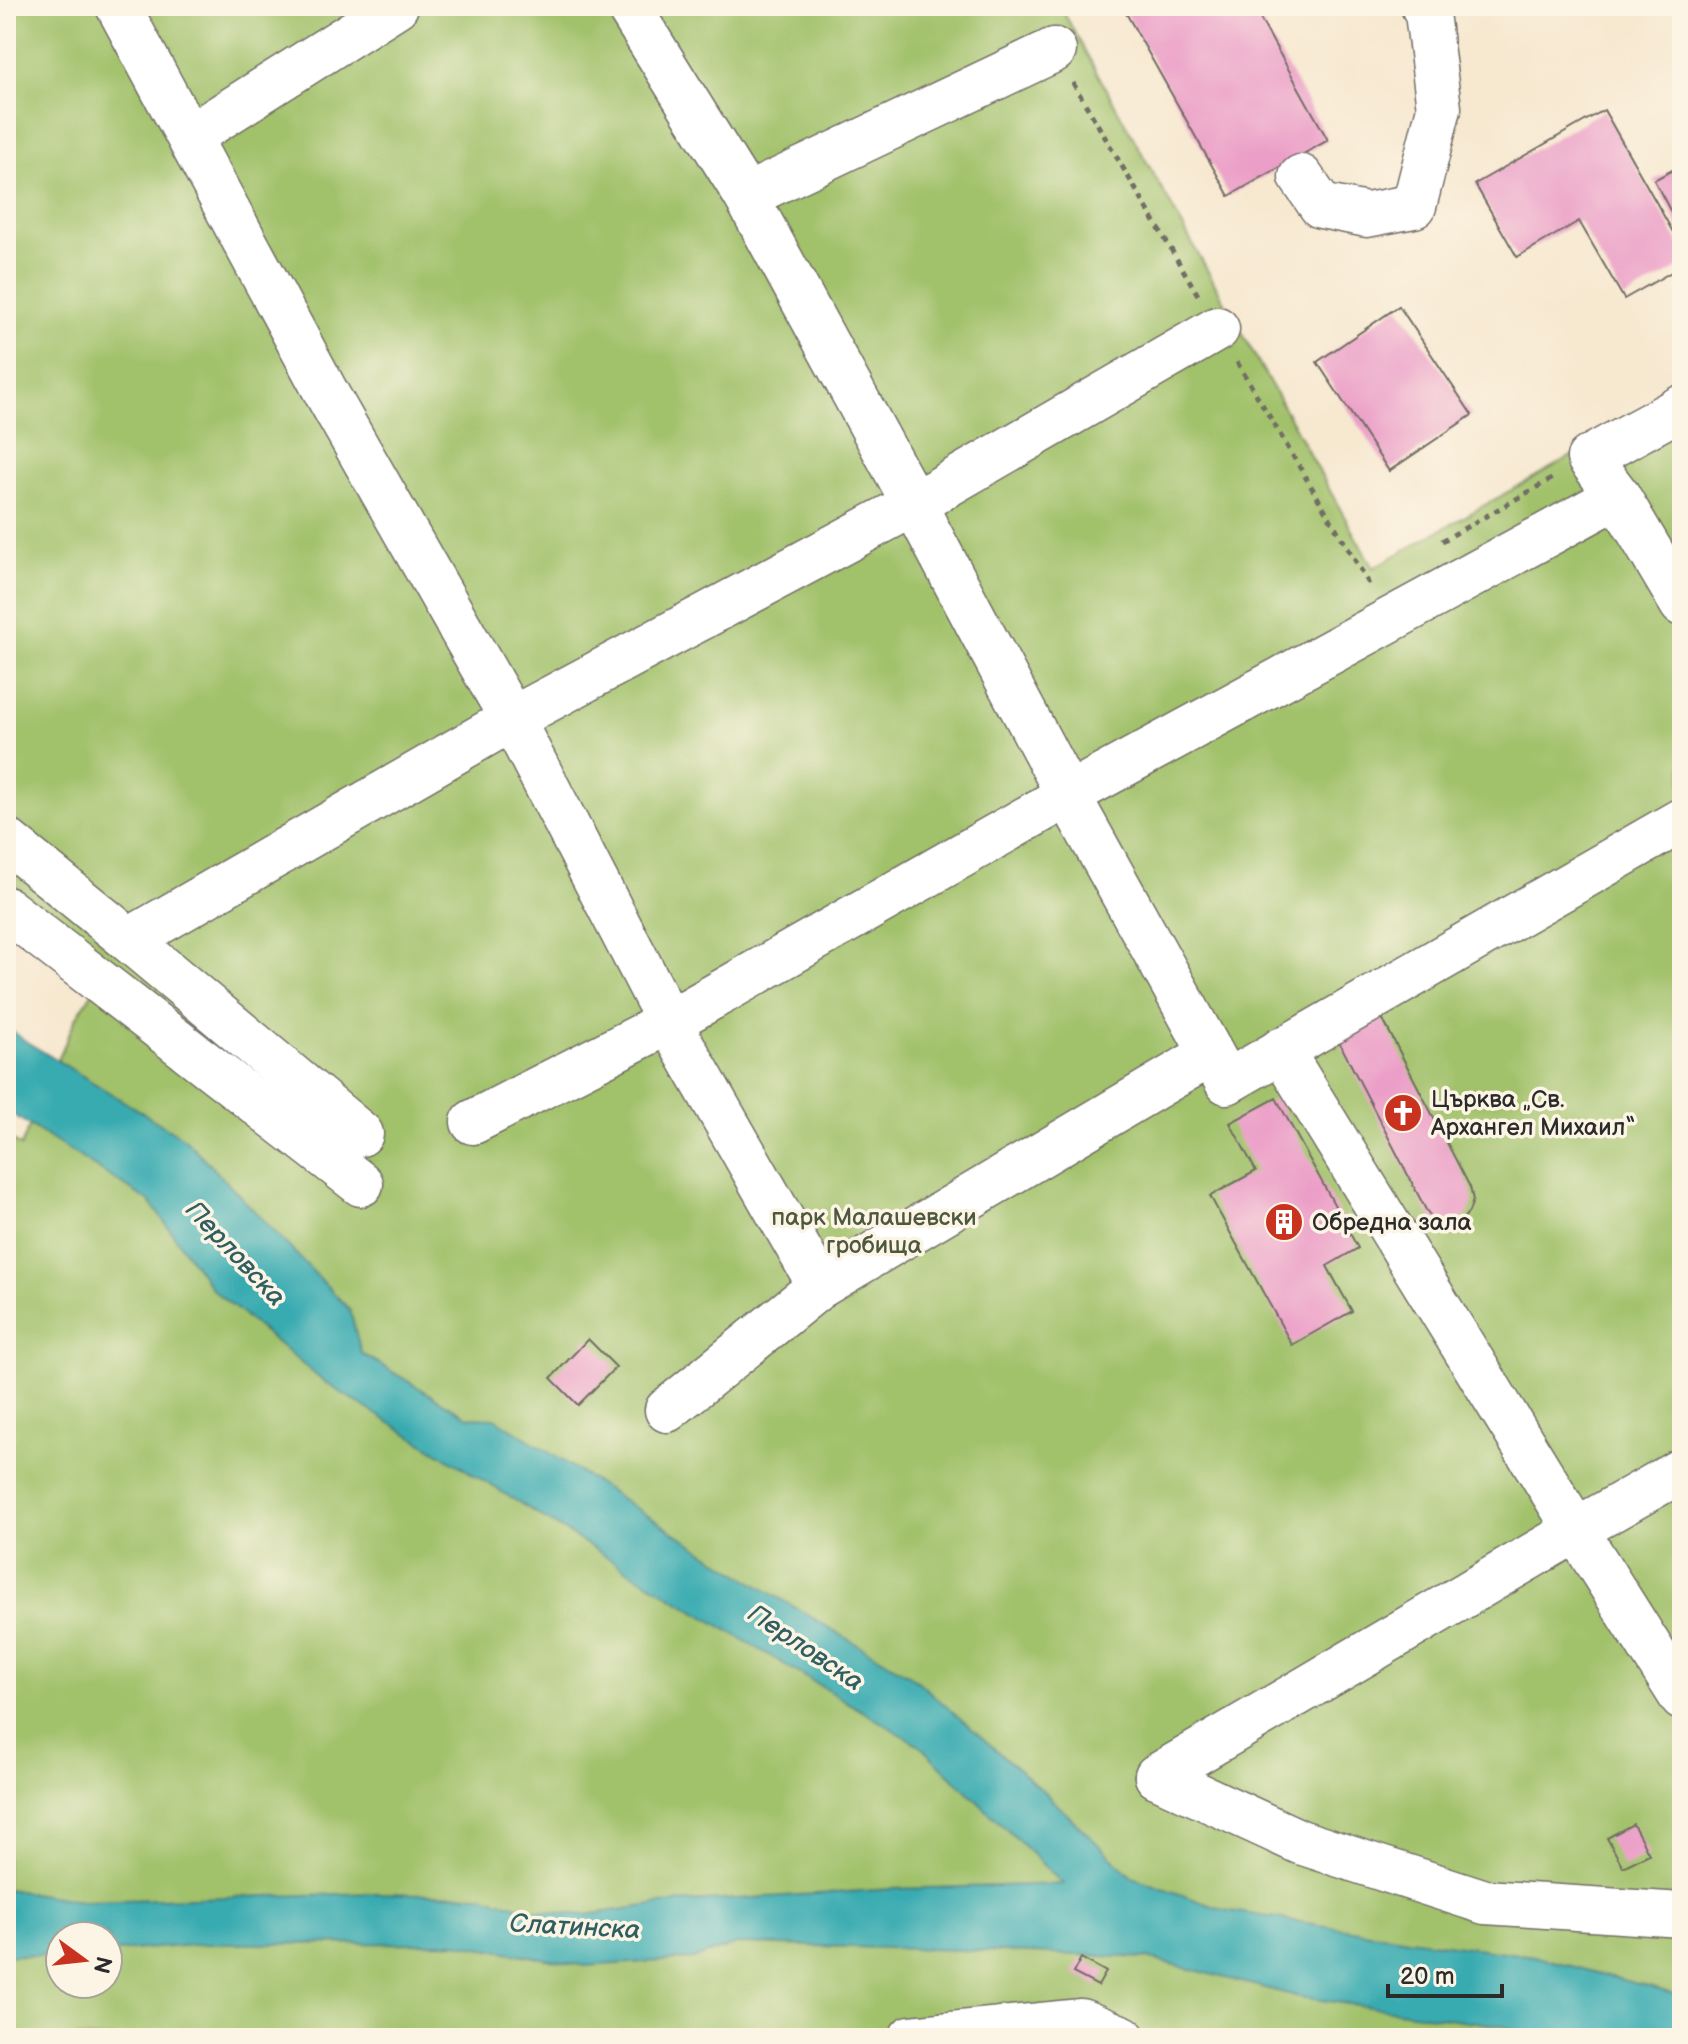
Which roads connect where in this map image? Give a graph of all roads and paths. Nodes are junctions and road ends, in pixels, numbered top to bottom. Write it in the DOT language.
graph roads {
  1 [pos="118,6"];
  2 [pos="396,6"];
  3 [pos="628,6"];
  4 [pos="1423,6"];
  5 [pos="1054,50"];
  6 [pos="189,137"];
  7 [pos="1301,177"];
  8 [pos="746,196"];
  9 [pos="1217,329"];
  10 [pos="1682,407"];
  11 [pos="1589,458"];
  12 [pos="1618,496"];
  13 [pos="914,504"];
  14 [pos="1437,543"];
  15 [pos="1382,574"];
  16 [pos="1368,582"];
  17 [pos="1682,604"];
  18 [pos="512,719"];
  19 [pos="1068,795"];
  20 [pos="1682,820"];
  21 [pos="6,840"];
  22 [pos="6,909"];
  23 [pos="129,940"];
  24 [pos="669,1022"];
  25 [pos="1281,1050"];
  26 [pos="1211,1054"];
  27 [pos="473,1122"];
  28 [pos="361,1134"];
  29 [pos="361,1184"];
  30 [pos="820,1286"];
  31 [pos="667,1410"];
  32 [pos="1682,1470"];
  33 [pos="1576,1530"];
  34 [pos="1682,1698"];
  35 [pos="1682,1915"];
  36 [pos="911,2038"];
  37 [pos="1123,2038"];
  1 -- 6 [label="lane"];
  2 -- 6 [label="lane"];
  3 -- 8 [label="lane"];
  4 -- 7 [label="lane"];
  5 -- 8 [label="lane"];
  6 -- 18 [label="lane"];
  8 -- 13 [label="lane"];
  9 -- 13 [label="lane"];
  10 -- 11 [label="lane"];
  11 -- 12 [label="lane"];
  11 -- 14 [label="path"];
  12 -- 17 [label="lane"];
  12 -- 19 [label="lane"];
  13 -- 18 [label="lane"];
  13 -- 19 [label="lane"];
  15 -- 16 [label="path"];
  18 -- 23 [label="lane"];
  18 -- 24 [label="lane"];
  19 -- 24 [label="lane"];
  19 -- 26 [label="lane"];
  20 -- 25 [label="lane"];
  21 -- 23 [label="lane"];
  22 -- 29 [label="lane"];
  23 -- 28 [label="lane"];
  24 -- 27 [label="lane"];
  24 -- 30 [label="lane"];
  25 -- 26 [label="lane"];
  25 -- 33 [label="lane"];
  26 -- 30 [label="lane"];
  30 -- 31 [label="lane"];
  32 -- 33 [label="lane"];
  33 -- 34 [label="lane"];
  33 -- 35 [label="lane"];
  36 -- 37 [label="lane"];
}
